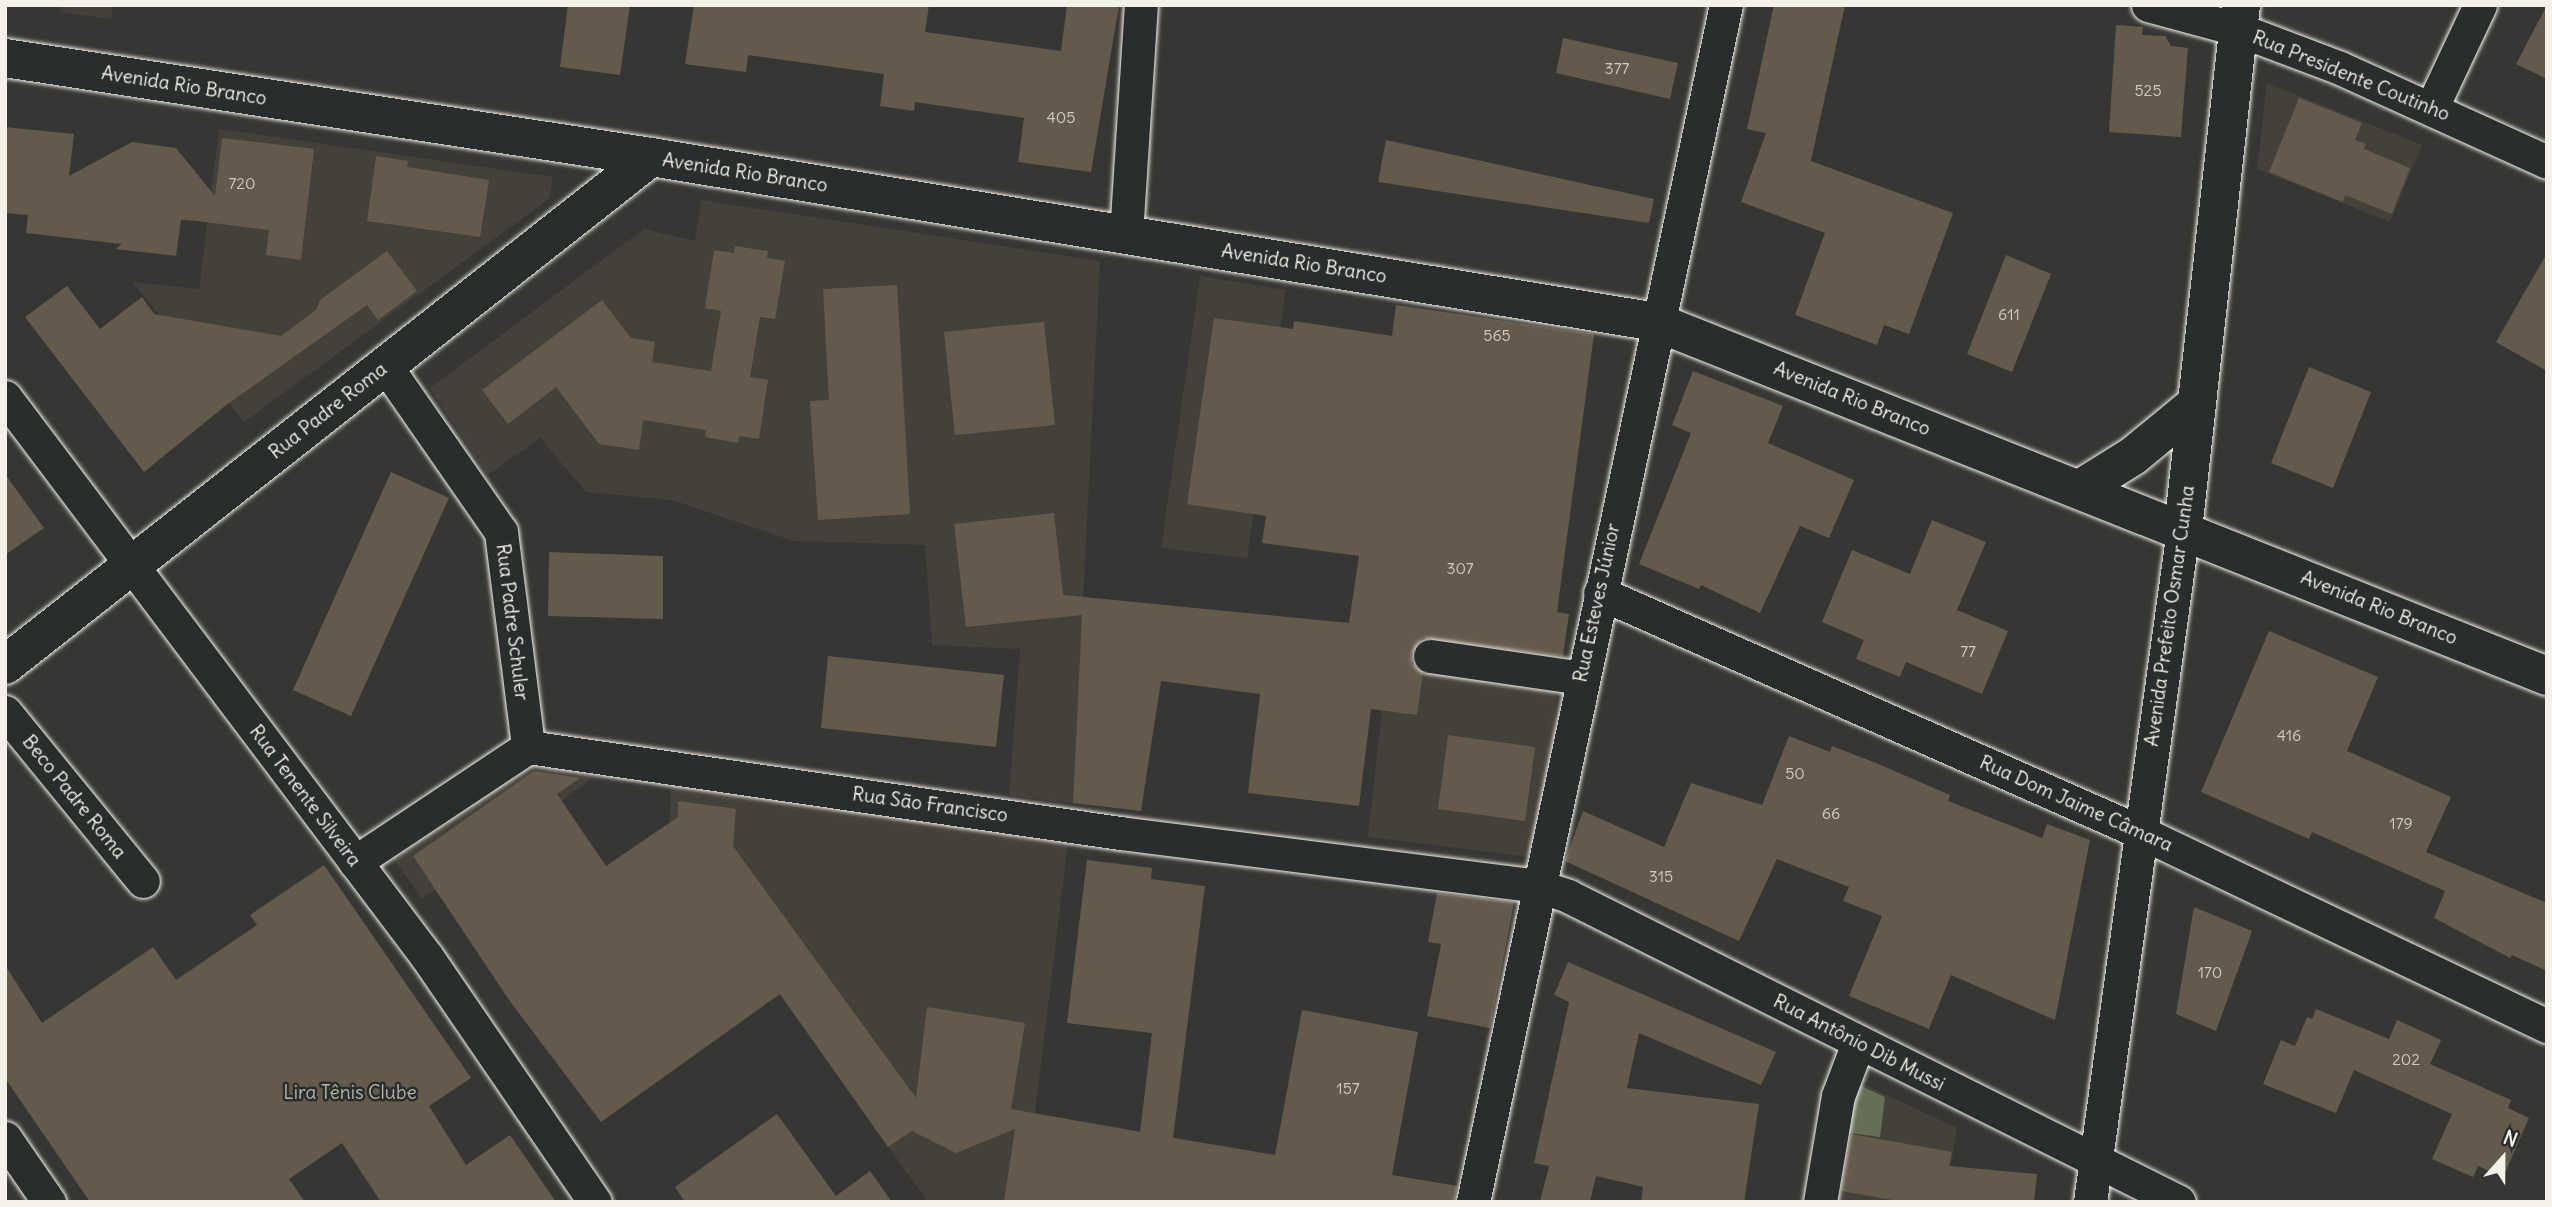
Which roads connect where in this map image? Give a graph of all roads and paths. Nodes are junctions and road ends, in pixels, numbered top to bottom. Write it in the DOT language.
graph roads {
  1 [pos="1141,5"];
  2 [pos="1726,5"];
  3 [pos="2148,5"];
  4 [pos="2480,5"];
  5 [pos="2239,17"];
  6 [pos="5,58"];
  7 [pos="2432,107"];
  8 [pos="651,157"];
  9 [pos="2547,162"];
  10 [pos="1126,235"];
  11 [pos="1656,322"];
  12 [pos="386,365"];
  13 [pos="5,397"];
  14 [pos="2196,404"];
  15 [pos="2080,489"];
  16 [pos="2183,530"];
  17 [pos="131,565"];
  18 [pos="1600,593"];
  19 [pos="1430,656"];
  20 [pos="5,665"];
  21 [pos="2547,676"];
  22 [pos="1582,678"];
  23 [pos="5,712"];
  24 [pos="528,747"];
  25 [pos="2140,832"];
  26 [pos="355,862"];
  27 [pos="143,881"];
  28 [pos="1538,886"];
  29 [pos="2547,1026"];
  30 [pos="1858,1043"];
  31 [pos="5,1138"];
  32 [pos="2095,1162"];
  33 [pos="49,1202"];
  34 [pos="595,1202"];
  35 [pos="1473,1202"];
  36 [pos="1820,1202"];
  37 [pos="2090,1202"];
  38 [pos="2179,1202"];
  1 -- 10 [label="street"];
  2 -- 11 [label="street, Rua Esteves Júnior"];
  3 -- 5 [label="street, Rua Presidente Coutinho"];
  4 -- 7 [label="street"];
  5 -- 7 [label="street, Rua Presidente Coutinho"];
  5 -- 14 [label="main road, Avenida Prefeito Osmar Cunha"];
  6 -- 8 [label="main road, Avenida Rio Branco"];
  7 -- 9 [label="street, Rua Presidente Coutinho"];
  8 -- 10 [label="main road, Avenida Rio Branco"];
  8 -- 12 [label="main road, Rua Padre Roma"];
  10 -- 11 [label="main road, Avenida Rio Branco"];
  11 -- 15 [label="main road, Avenida Rio Branco"];
  11 -- 18 [label="street, Rua Esteves Júnior"];
  12 -- 17 [label="main road, Rua Padre Roma"];
  12 -- 24 [label="street, Rua Padre Schuler"];
  13 -- 17 [label="street, Rua Tenente Silveira"];
  14 -- 15 [label="main road"];
  14 -- 16 [label="main road, Avenida Prefeito Osmar Cunha"];
  15 -- 16 [label="main road, Avenida Rio Branco"];
  16 -- 21 [label="main road, Avenida Rio Branco"];
  16 -- 25 [label="street, Avenida Prefeito Osmar Cunha"];
  17 -- 20 [label="main road, Rua Padre Roma"];
  17 -- 26 [label="street, Rua Tenente Silveira"];
  18 -- 22 [label="street, Rua Esteves Júnior"];
  18 -- 25 [label="street, Rua Dom Jaime Câmara"];
  19 -- 22 [label="street"];
  22 -- 28 [label="street, Rua Esteves Júnior"];
  23 -- 27 [label="street, Beco Padre Roma"];
  24 -- 26 [label="street"];
  24 -- 28 [label="street, Rua São Francisco"];
  25 -- 29 [label="street, Rua Dom Jaime Câmara"];
  25 -- 32 [label="street, Avenida Prefeito Osmar Cunha"];
  26 -- 34 [label="street, Rua Tenente Silveira"];
  28 -- 30 [label="street, Rua Antônio Dib Mussi"];
  28 -- 35 [label="street, Rua Esteves Júnior"];
  30 -- 32 [label="street, Rua Antônio Dib Mussi"];
  30 -- 36 [label="street"];
  31 -- 33 [label="street"];
  32 -- 37 [label="street, Avenida Prefeito Osmar Cunha"];
  32 -- 38 [label="street, Rua Antônio Dib Mussi"];
}
